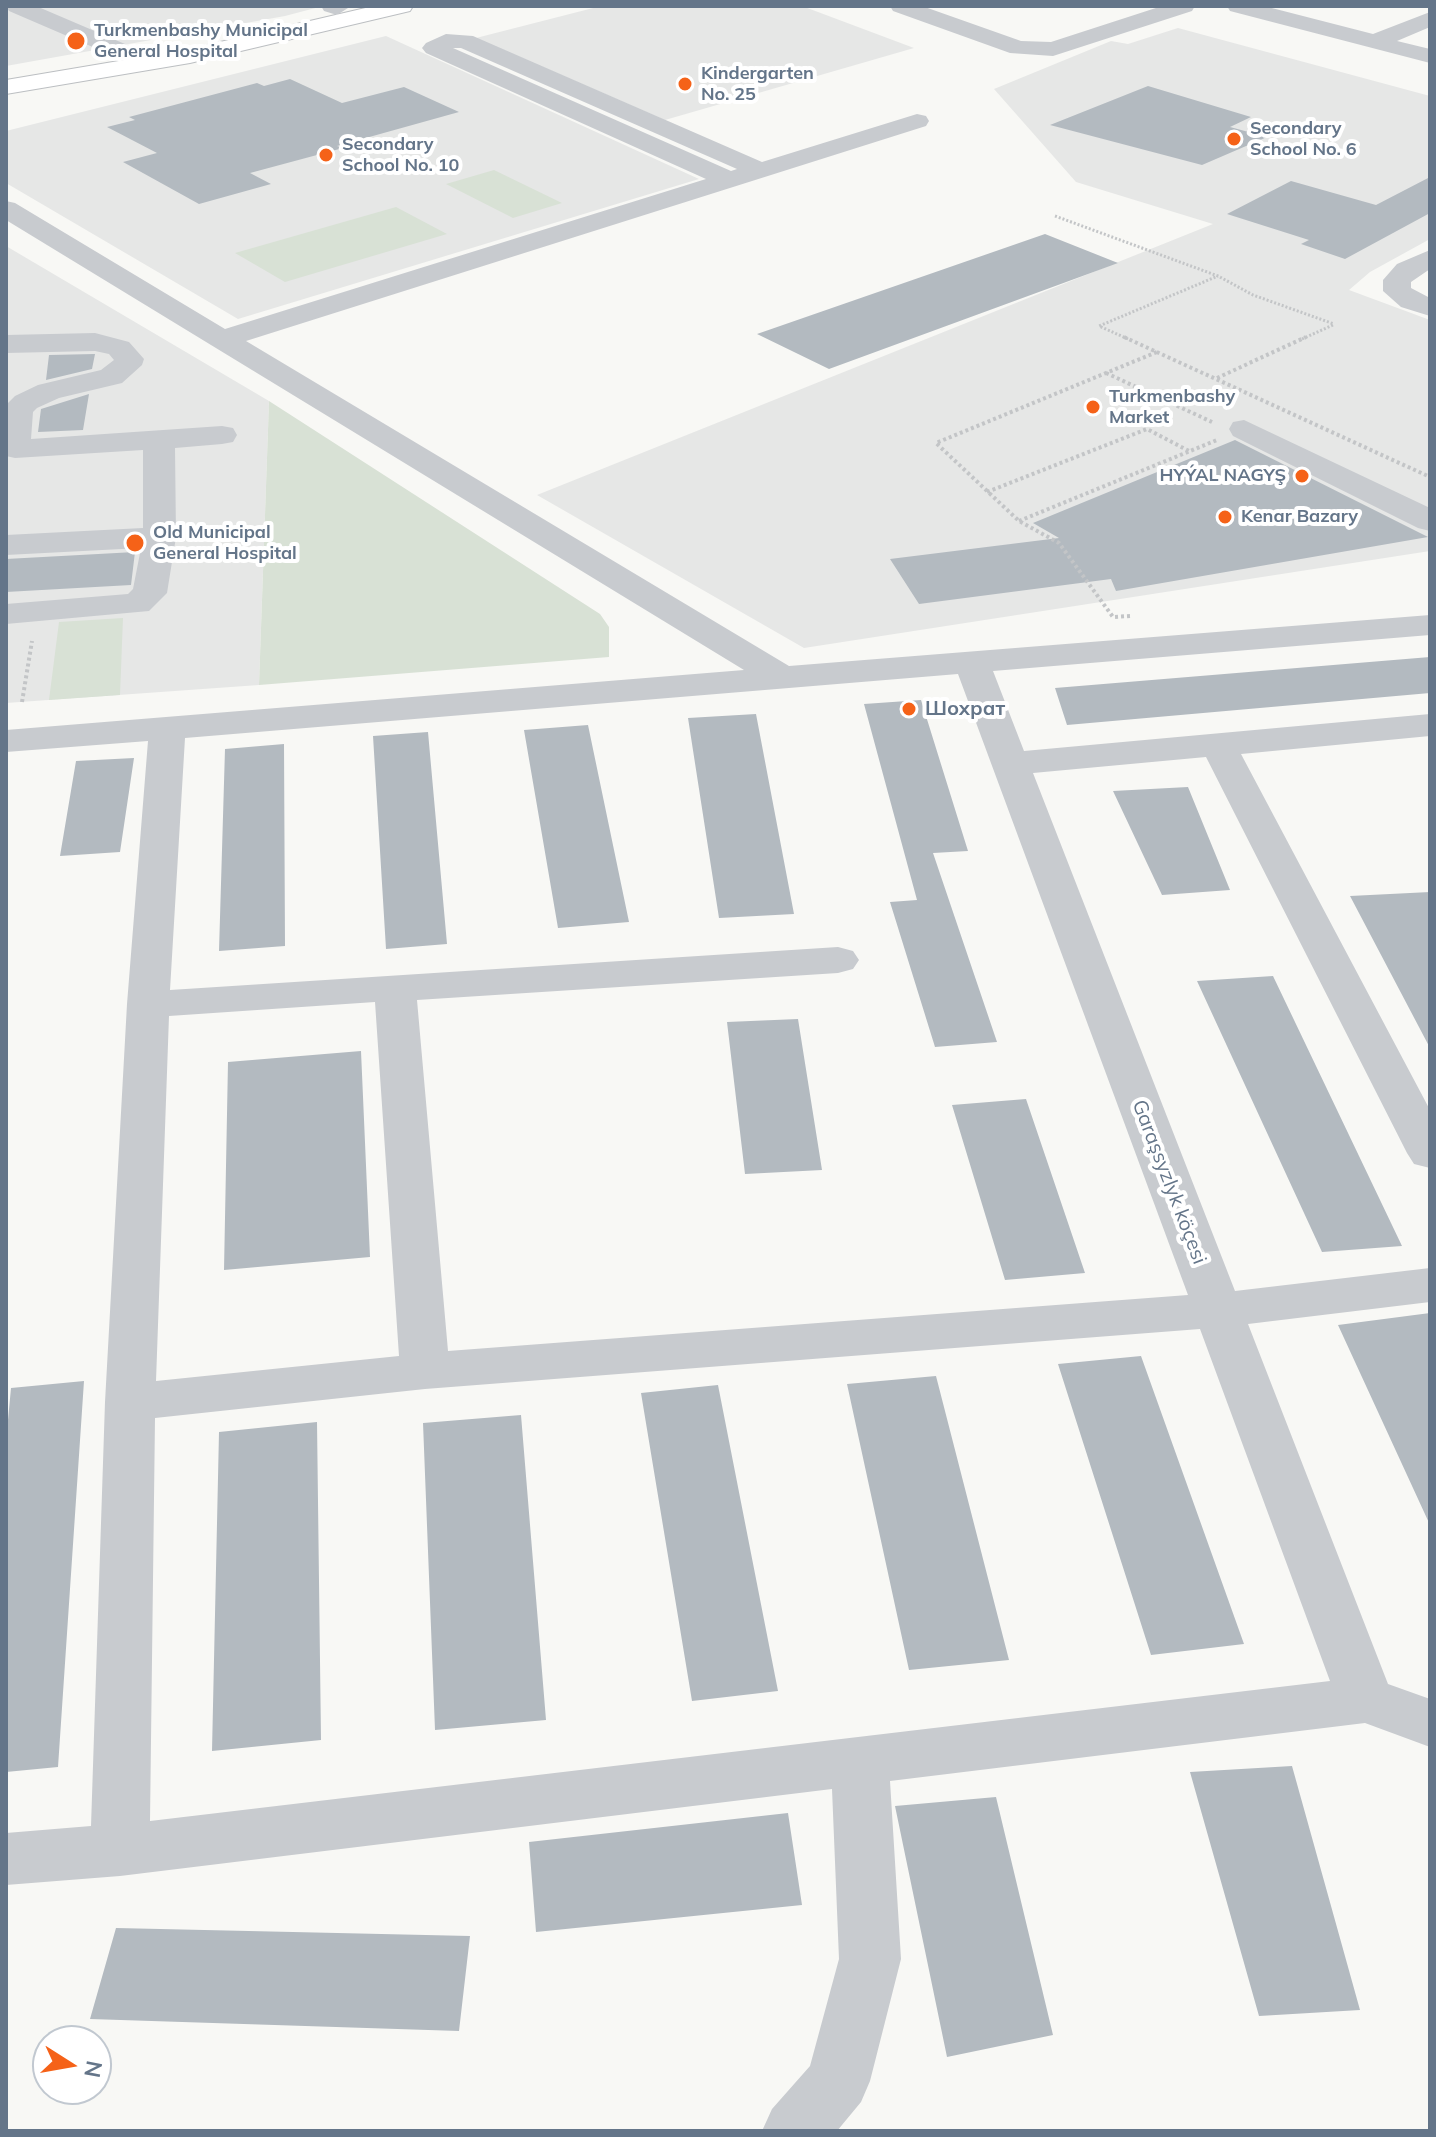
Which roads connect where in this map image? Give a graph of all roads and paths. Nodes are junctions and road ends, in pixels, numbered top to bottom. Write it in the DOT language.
graph roads {
  1 [pos="17,6"];
  2 [pos="402,6"];
  3 [pos="901,6"];
  4 [pos="1184,6"];
  5 [pos="1238,6"];
  6 [pos="338,7"];
  7 [pos="1279,10"];
  8 [pos="1430,19"];
  9 [pos="1374,42"];
  10 [pos="124,52"];
  11 [pos="1430,56"];
  12 [pos="6,71"];
  13 [pos="6,87"];
  14 [pos="917,121"];
  15 [pos="760,170"];
  16 [pos="730,180"];
  17 [pos="6,209"];
  18 [pos="1055,216"];
  19 [pos="1430,258"];
  20 [pos="1218,276"];
  21 [pos="1430,307"];
  22 [pos="221,340"];
  23 [pos="6,344"];
  24 [pos="1157,352"];
  25 [pos="1106,373"];
  26 [pos="1217,378"];
  27 [pos="1239,431"];
  28 [pos="222,435"];
  29 [pos="159,439"];
  30 [pos="1190,451"];
  31 [pos="1430,477"];
  32 [pos="987,492"];
  33 [pos="1019,521"];
  34 [pos="1430,521"];
  35 [pos="159,537"];
  36 [pos="6,545"];
  37 [pos="21,613"];
  38 [pos="1140,616"];
  39 [pos="1430,625"];
  40 [pos="972,663"];
  41 [pos="781,677"];
  42 [pos="22,702"];
  43 [pos="1430,725"];
  44 [pos="167,730"];
  45 [pos="6,741"];
  46 [pos="1217,743"];
  47 [pos="1010,764"];
  48 [pos="838,960"];
  49 [pos="395,988"];
  50 [pos="148,1004"];
  51 [pos="1411,1078"];
  52 [pos="1430,1153"];
  53 [pos="1430,1285"];
  54 [pos="1218,1310"];
  55 [pos="425,1371"];
  56 [pos="130,1402"];
  57 [pos="1366,1700"];
  58 [pos="1430,1723"];
  59 [pos="860,1762"];
  60 [pos="120,1850"];
  61 [pos="6,1859"];
  62 [pos="795,2131"];
  1 -- 10 [label="street"];
  2 -- 13 [label="highway"];
  3 -- 4 [label="street"];
  5 -- 7 [label="street"];
  6 -- 10 [label="highway"];
  7 -- 9 [label="street"];
  8 -- 9 [label="street"];
  9 -- 11 [label="street"];
  10 -- 12 [label="highway"];
  14 -- 15 [label="street"];
  15 -- 16 [label="street"];
  15 -- 16 [label="street"];
  16 -- 22 [label="street"];
  17 -- 22 [label="street"];
  18 -- 20 [label="path"];
  19 -- 21 [label="street"];
  20 -- 24 [label="path"];
  20 -- 26 [label="path"];
  22 -- 41 [label="street"];
  23 -- 29 [label="street"];
  24 -- 25 [label="path"];
  24 -- 26 [label="path"];
  25 -- 27 [label="path"];
  25 -- 32 [label="path"];
  26 -- 31 [label="path"];
  27 -- 30 [label="path"];
  27 -- 34 [label="street"];
  28 -- 29 [label="street"];
  29 -- 35 [label="street"];
  30 -- 32 [label="path"];
  30 -- 33 [label="path"];
  32 -- 33 [label="path"];
  33 -- 38 [label="path"];
  35 -- 36 [label="street"];
  35 -- 37 [label="street"];
  37 -- 42 [label="path"];
  39 -- 40 [label="street"];
  40 -- 41 [label="street"];
  40 -- 47 [label="street, Garaşsyzlyk köçesi"];
  41 -- 44 [label="street"];
  43 -- 46 [label="street"];
  44 -- 45 [label="street"];
  44 -- 50 [label="street"];
  46 -- 47 [label="street"];
  46 -- 51 [label="street"];
  47 -- 54 [label="street, Garaşsyzlyk köçesi"];
  48 -- 49 [label="street"];
  49 -- 50 [label="street"];
  49 -- 55 [label="street"];
  50 -- 56 [label="street"];
  51 -- 52 [label="street"];
  53 -- 54 [label="street"];
  54 -- 55 [label="street"];
  54 -- 57 [label="street, Garaşsyzlyk köçesi"];
  55 -- 56 [label="street"];
  56 -- 60 [label="street"];
  57 -- 58 [label="street"];
  57 -- 59 [label="street"];
  59 -- 60 [label="street"];
  59 -- 62 [label="street"];
  60 -- 61 [label="street"];
}
